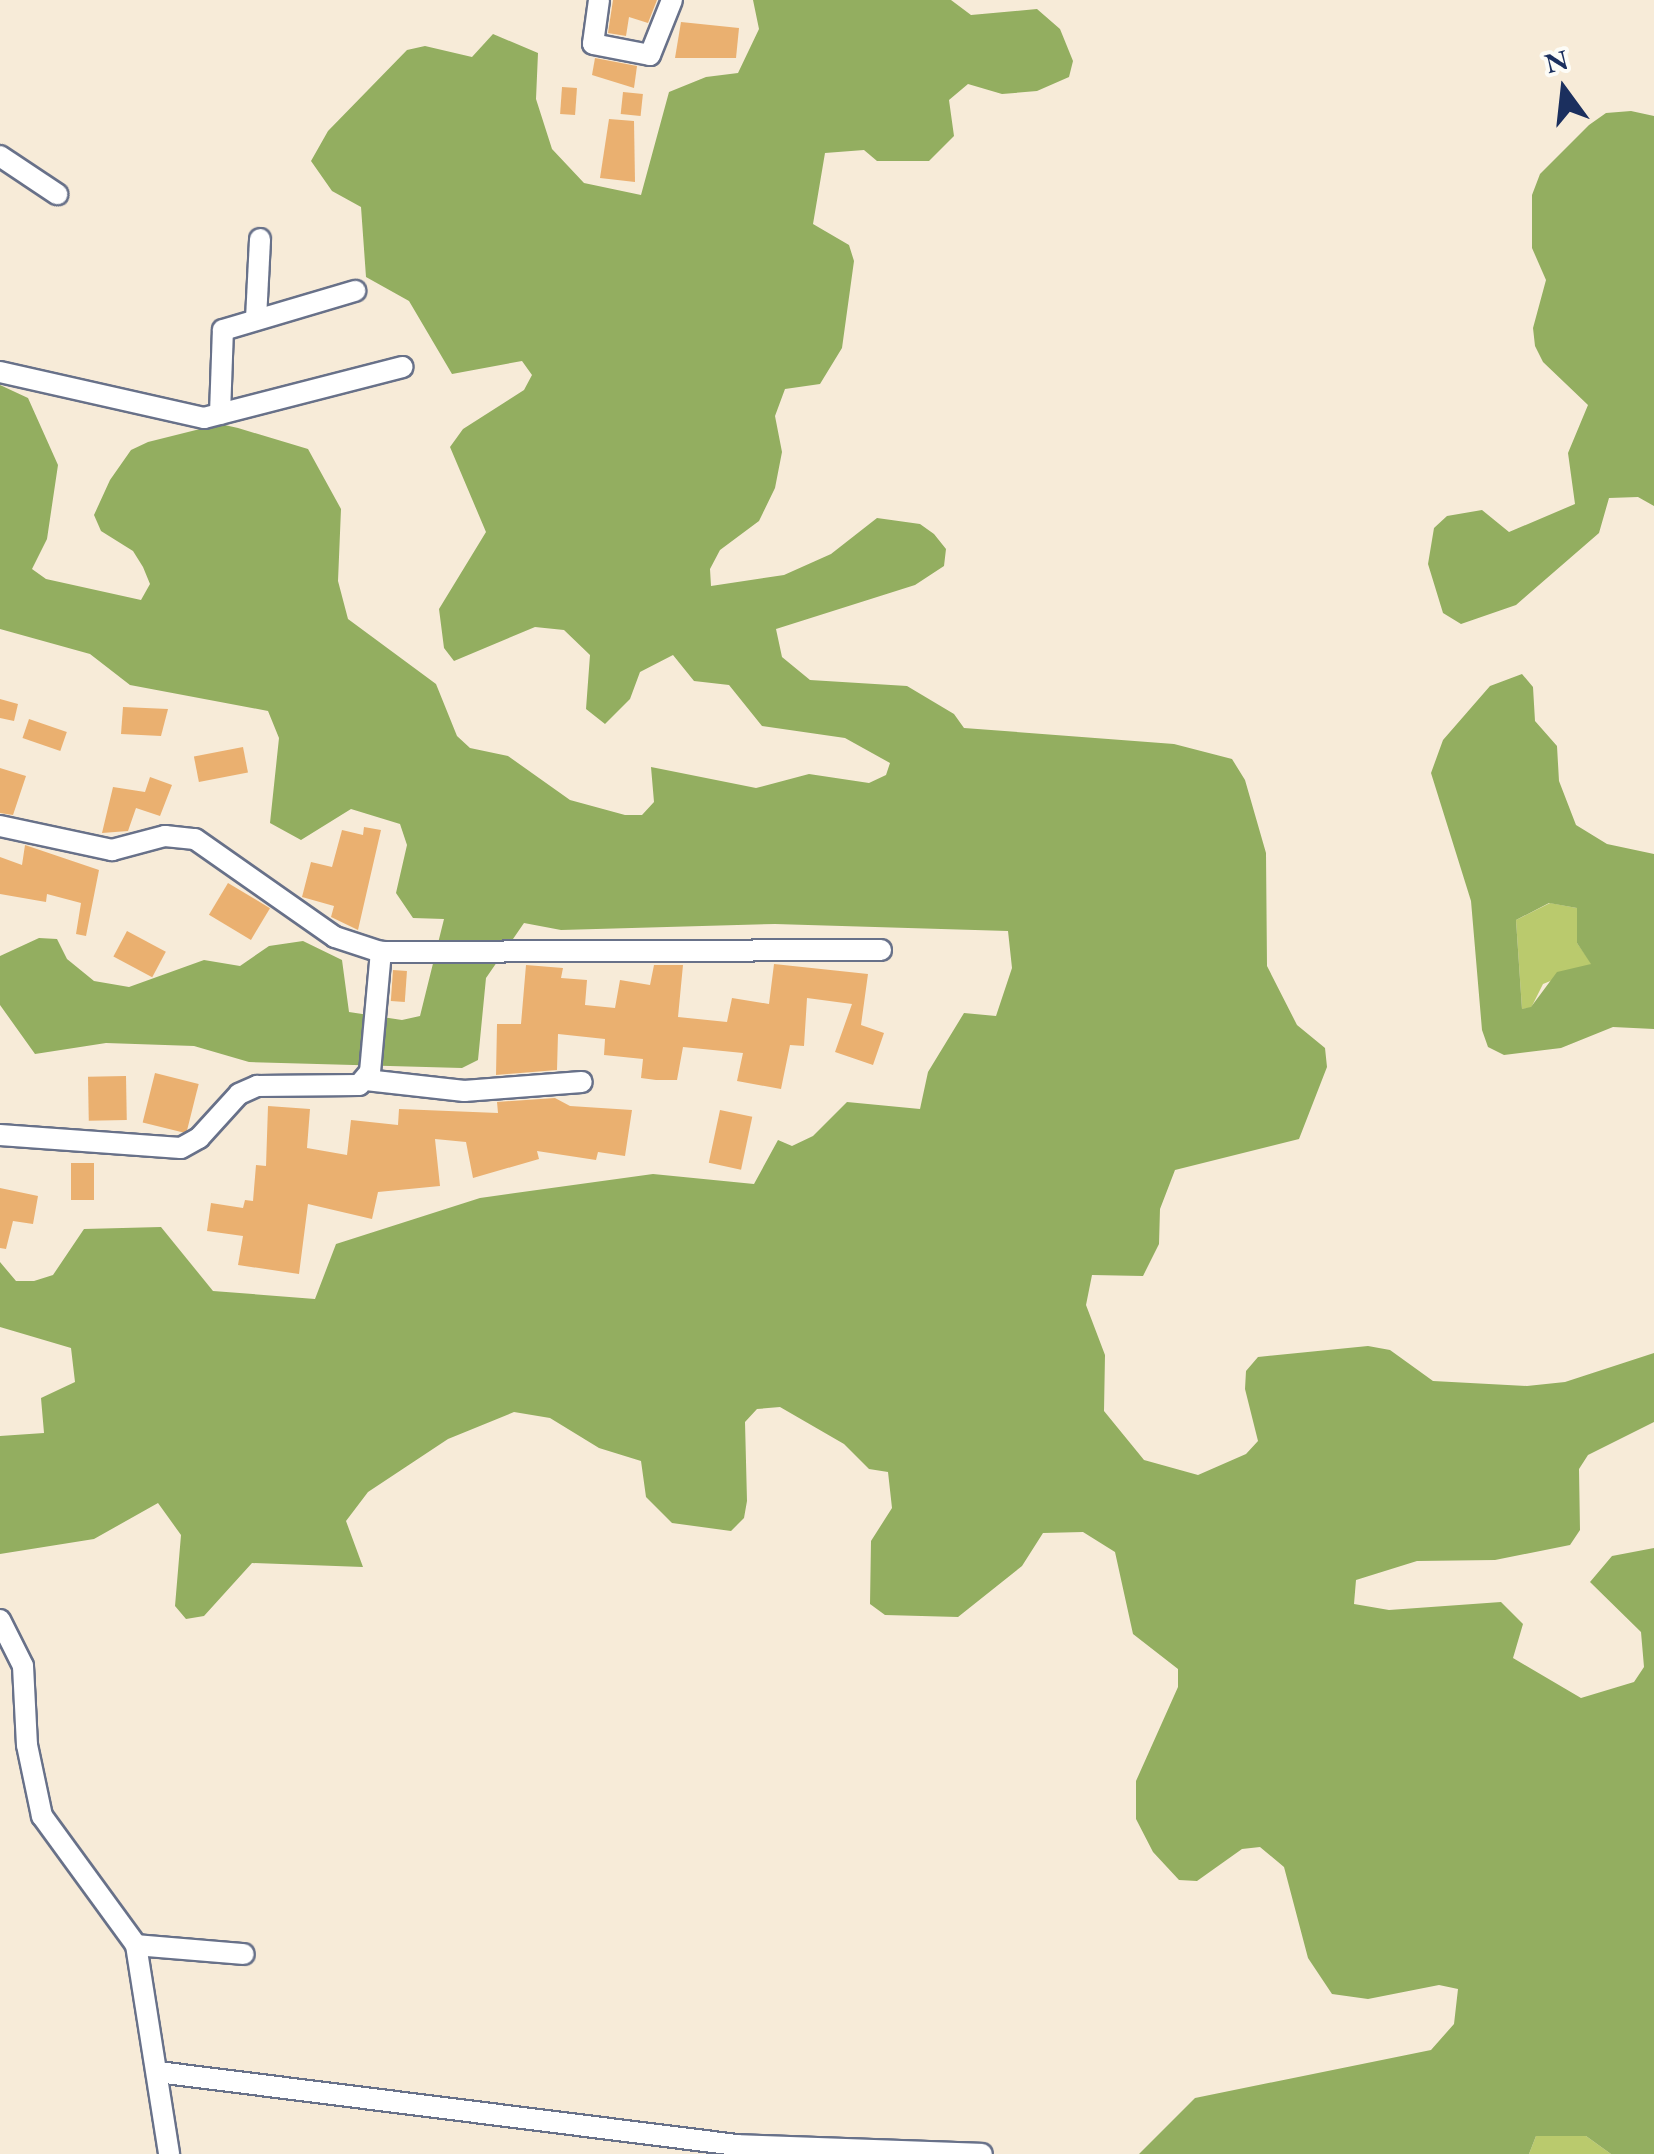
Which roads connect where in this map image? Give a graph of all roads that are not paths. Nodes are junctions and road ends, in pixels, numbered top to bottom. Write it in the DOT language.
graph roads {
  1 [pos="599,0"];
  2 [pos="672,0"];
  3 [pos="0,156"];
  4 [pos="57,194"];
  5 [pos="260,239"];
  6 [pos="356,290"];
  7 [pos="256,319"];
  8 [pos="404,367"];
  9 [pos="0,372"];
  10 [pos="220,414"];
  11 [pos="0,826"];
  12 [pos="881,950"];
  13 [pos="381,952"];
  14 [pos="366,1080"];
  15 [pos="582,1082"];
  16 [pos="0,1135"];
  17 [pos="0,1620"];
  18 [pos="136,1945"];
  19 [pos="244,1954"];
  20 [pos="158,2072"];
  21 [pos="736,2150"];
  22 [pos="170,2154"];
  23 [pos="982,2154"];
  1 -- 2 [label="street"];
  3 -- 4 [label="street"];
  5 -- 7 [label="street"];
  6 -- 7 [label="street"];
  7 -- 10 [label="street"];
  8 -- 10 [label="street"];
  9 -- 10 [label="street"];
  11 -- 13 [label="street"];
  12 -- 13 [label="street"];
  13 -- 14 [label="street"];
  14 -- 15 [label="street"];
  14 -- 16 [label="street"];
  17 -- 18 [label="street"];
  18 -- 19 [label="street"];
  18 -- 20 [label="street"];
  20 -- 21 [label="street"];
  20 -- 22 [label="street"];
  21 -- 23 [label="street"];
}
